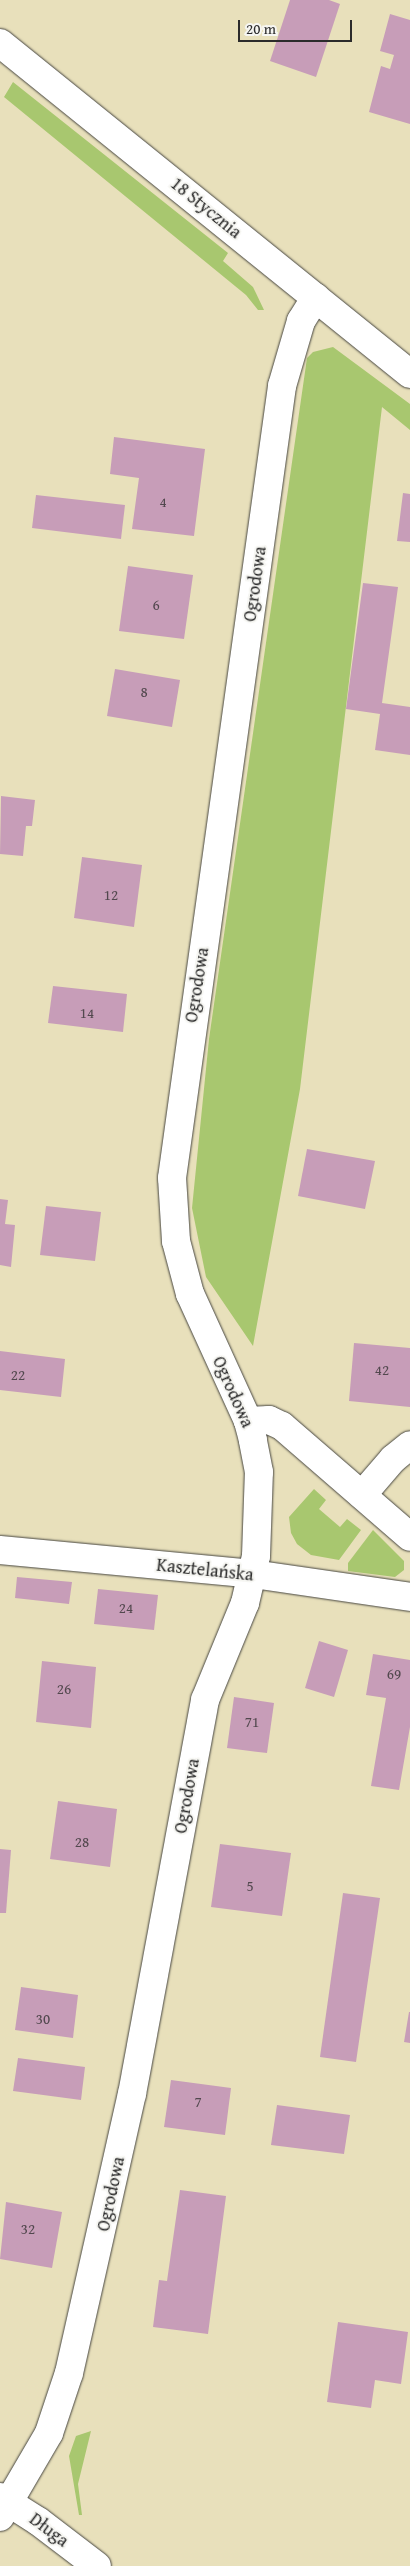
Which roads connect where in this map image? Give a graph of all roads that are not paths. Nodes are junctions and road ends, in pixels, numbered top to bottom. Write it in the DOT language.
graph roads {
  1 [pos="0,43"];
  2 [pos="316,297"];
  3 [pos="410,374"];
  4 [pos="248,1421"];
  5 [pos="410,1445"];
  6 [pos="362,1495"];
  7 [pos="410,1537"];
  8 [pos="0,1550"];
  9 [pos="253,1574"];
  10 [pos="410,1597"];
  11 [pos="3,2505"];
  12 [pos="97,2566"];
  1 -- 2 [label="street, 18 Stycznia"];
  2 -- 3 [label="street, 18 Stycznia"];
  2 -- 4 [label="street, Ogrodowa"];
  4 -- 6 [label="street"];
  4 -- 9 [label="street, Ogrodowa"];
  5 -- 6 [label="street"];
  6 -- 7 [label="street"];
  8 -- 9 [label="street, Kasztelańska"];
  9 -- 10 [label="street, Kasztelańska"];
  9 -- 11 [label="street, Ogrodowa"];
  11 -- 12 [label="street, Długa"];
}
